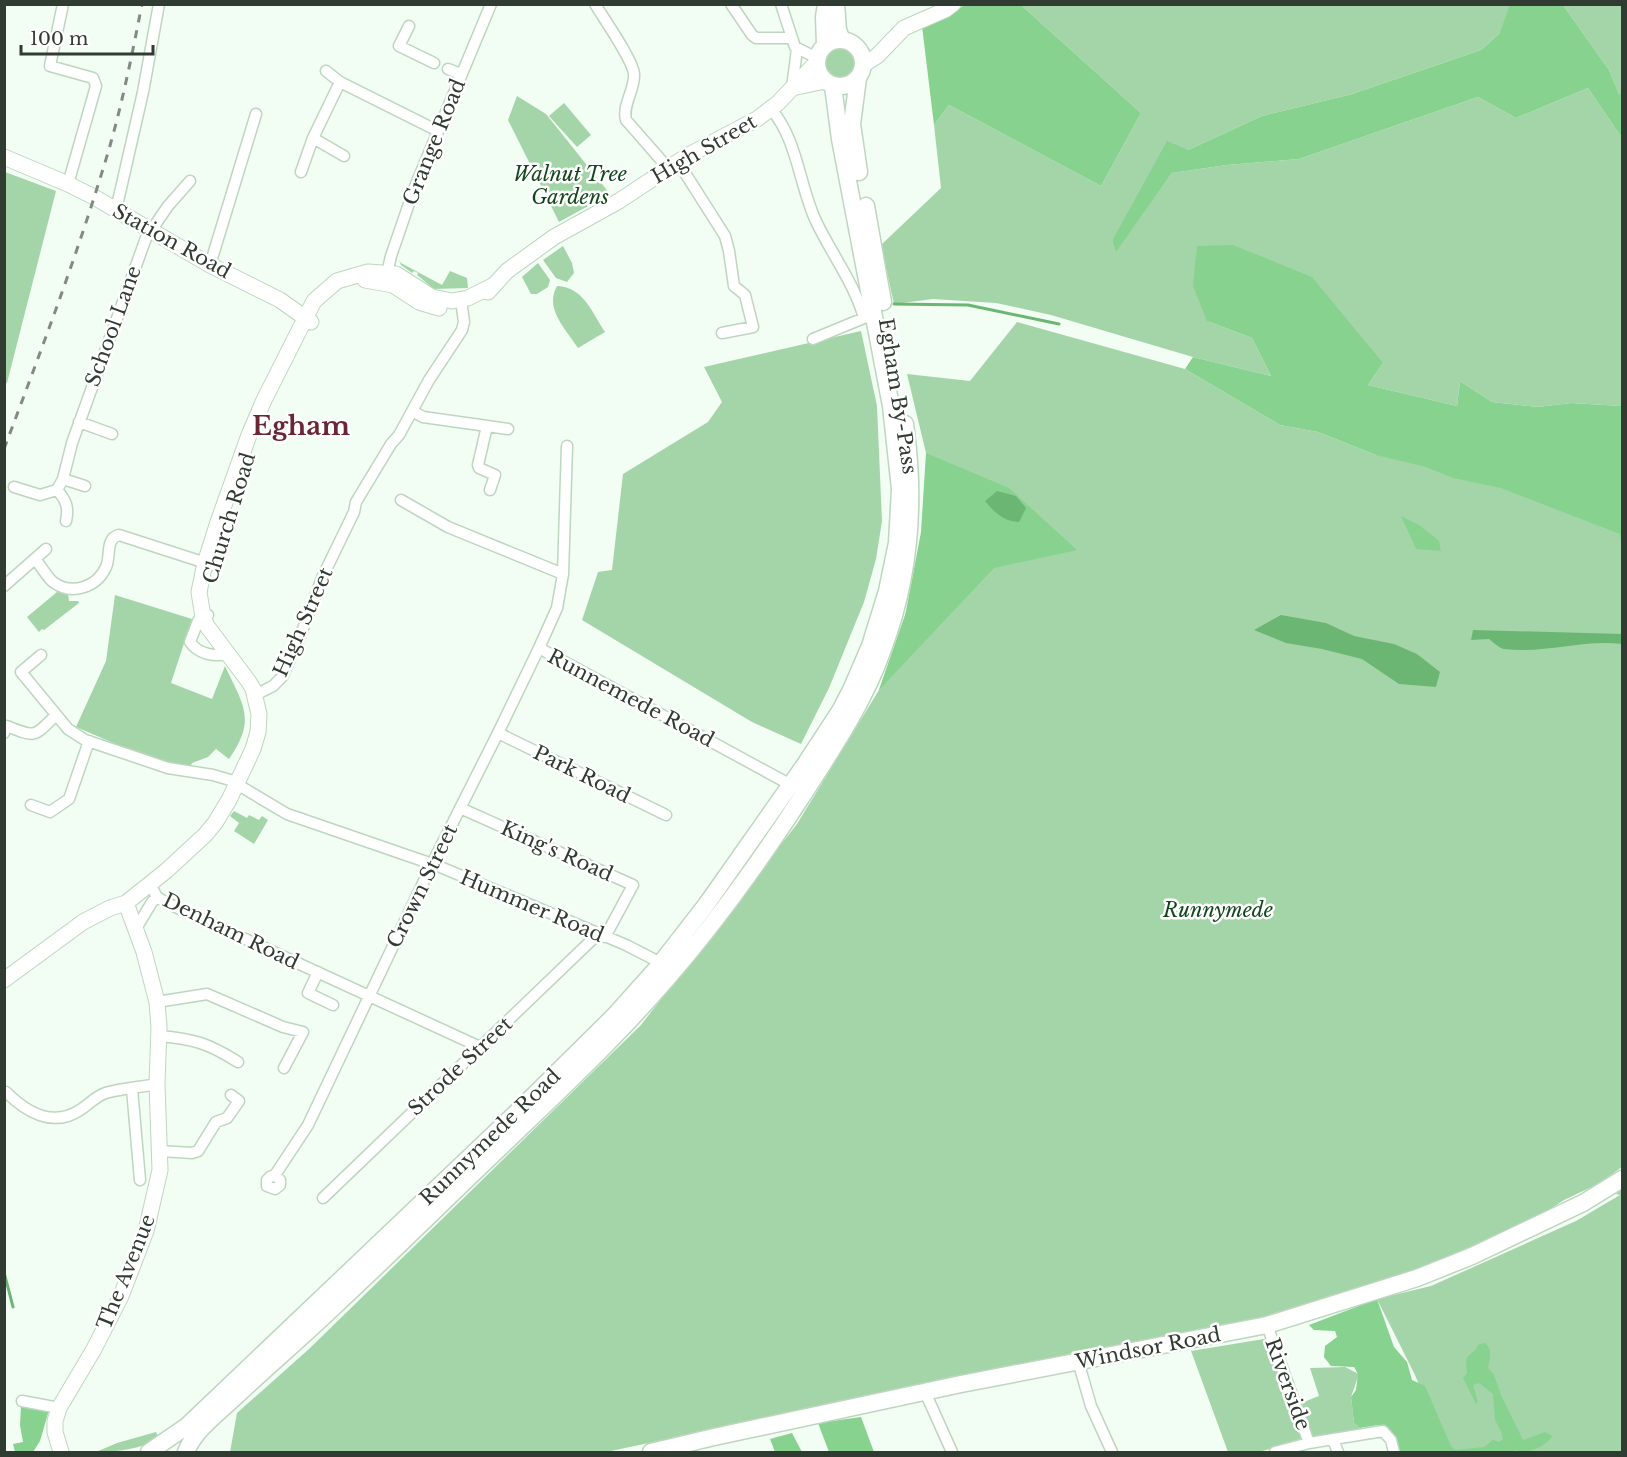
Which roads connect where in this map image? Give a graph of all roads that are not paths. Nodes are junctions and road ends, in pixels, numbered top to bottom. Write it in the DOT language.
graph roads {
  1 [pos="159,4"];
  2 [pos="491,4"];
  3 [pos="595,4"];
  4 [pos="731,4"];
  5 [pos="782,4"];
  6 [pos="826,4"];
  7 [pos="836,4"];
  8 [pos="953,4"];
  9 [pos="60,5"];
  10 [pos="409,26"];
  11 [pos="842,40"];
  12 [pos="795,42"];
  13 [pos="820,54"];
  14 [pos="434,63"];
  15 [pos="860,65"];
  16 [pos="448,69"];
  17 [pos="326,70"];
  18 [pos="461,74"];
  19 [pos="340,82"];
  20 [pos="829,83"];
  21 [pos="792,88"];
  22 [pos="771,109"];
  23 [pos="256,114"];
  24 [pos="438,131"];
  25 [pos="313,138"];
  26 [pos="344,156"];
  27 [pos="4,157"];
  28 [pos="673,165"];
  29 [pos="302,172"];
  30 [pos="190,181"];
  31 [pos="66,183"];
  32 [pos="116,210"];
  33 [pos="150,231"];
  34 [pos="210,265"];
  35 [pos="386,277"];
  36 [pos="462,304"];
  37 [pos="311,315"];
  38 [pos="722,333"];
  39 [pos="813,339"];
  40 [pos="412,411"];
  41 [pos="79,422"];
  42 [pos="487,426"];
  43 [pos="508,429"];
  44 [pos="112,434"];
  45 [pos="567,446"];
  46 [pos="63,479"];
  47 [pos="85,486"];
  48 [pos="14,487"];
  49 [pos="57,490"];
  50 [pos="490,490"];
  51 [pos="401,500"];
  52 [pos="66,521"];
  53 [pos="46,549"];
  54 [pos="35,560"];
  55 [pos="209,564"];
  56 [pos="563,574"];
  57 [pos="4,586"];
  58 [pos="205,616"];
  59 [pos="538,648"];
  60 [pos="228,654"];
  61 [pos="41,655"];
  62 [pos="255,694"];
  63 [pos="56,715"];
  64 [pos="4,733"];
  65 [pos="498,733"];
  66 [pos="89,741"];
  67 [pos="237,784"];
  68 [pos="791,785"];
  69 [pos="800,800"];
  70 [pos="31,805"];
  71 [pos="460,808"];
  72 [pos="666,815"];
  73 [pos="432,864"];
  74 [pos="153,891"];
  75 [pos="126,903"];
  76 [pos="136,927"];
  77 [pos="602,935"];
  78 [pos="661,963"];
  79 [pos="318,972"];
  80 [pos="4,980"];
  81 [pos="369,996"];
  82 [pos="157,1002"];
  83 [pos="333,1005"];
  84 [pos="159,1036"];
  85 [pos="480,1047"];
  86 [pos="238,1062"];
  87 [pos="284,1068"];
  88 [pos="158,1084"];
  89 [pos="132,1089"];
  90 [pos="6,1092"];
  91 [pos="231,1095"];
  92 [pos="160,1151"];
  93 [pos="275,1176"];
  94 [pos="1623,1179"];
  95 [pos="140,1180"];
  96 [pos="323,1198"];
  97 [pos="1267,1325"];
  98 [pos="1078,1361"];
  99 [pos="925,1392"];
  100 [pos="22,1401"];
  101 [pos="59,1408"];
  102 [pos="1334,1440"];
  103 [pos="1309,1443"];
  104 [pos="64,1451"];
  105 [pos="149,1452"];
  106 [pos="186,1452"];
  107 [pos="651,1452"];
  108 [pos="952,1452"];
  109 [pos="1112,1452"];
  110 [pos="1275,1452"];
  111 [pos="1338,1452"];
  112 [pos="1394,1452"];
  1 -- 32 [label="street"];
  2 -- 18 [label="street, Grange Road"];
  3 -- 28 [label="street"];
  4 -- 12 [label="street"];
  5 -- 12 [label="street"];
  6 -- 13 [label="main road"];
  7 -- 11 [label="main road"];
  8 -- 15 [label="main road"];
  9 -- 31 [label="street"];
  10 -- 14 [label="street"];
  11 -- 13 [label="main road"];
  11 -- 15 [label="main road"];
  12 -- 13 [label="street"];
  12 -- 21 [label="street"];
  13 -- 20 [label="main road"];
  13 -- 21 [label="main road, High Street"];
  15 -- 20 [label="main road"];
  15 -- 69 [label="main road, Egham By-Pass"];
  16 -- 18 [label="street"];
  17 -- 19 [label="street"];
  18 -- 24 [label="street, Grange Road"];
  19 -- 24 [label="street"];
  19 -- 25 [label="street"];
  20 -- 21 [label="main road"];
  20 -- 68 [label="main road, Egham By-Pass"];
  21 -- 22 [label="main road, High Street"];
  22 -- 28 [label="main road, High Street"];
  22 -- 39 [label="street"];
  23 -- 34 [label="street"];
  24 -- 35 [label="street, Grange Road"];
  25 -- 26 [label="street"];
  25 -- 29 [label="street"];
  27 -- 31 [label="main road, Station Road"];
  28 -- 36 [label="main road, High Street"];
  28 -- 38 [label="street"];
  30 -- 33 [label="street, School Lane"];
  31 -- 32 [label="main road, Station Road"];
  32 -- 33 [label="main road, Station Road"];
  33 -- 34 [label="main road, Station Road"];
  33 -- 41 [label="street, School Lane"];
  34 -- 37 [label="main road, Station Road"];
  35 -- 36 [label="main road, Church Road"];
  35 -- 37 [label="main road, Church Road"];
  36 -- 40 [label="street, High Street"];
  37 -- 55 [label="main road, Church Road"];
  40 -- 42 [label="street"];
  40 -- 62 [label="street, High Street"];
  41 -- 44 [label="street"];
  41 -- 46 [label="street, School Lane"];
  42 -- 43 [label="street"];
  42 -- 50 [label="street"];
  45 -- 56 [label="street, Runnemede Road"];
  46 -- 47 [label="street"];
  46 -- 49 [label="street, School Lane"];
  48 -- 49 [label="street"];
  49 -- 52 [label="street"];
  51 -- 56 [label="street"];
  53 -- 54 [label="street"];
  54 -- 55 [label="street"];
  54 -- 57 [label="street"];
  55 -- 58 [label="main road, Church Road"];
  56 -- 59 [label="street, Runnemede Road"];
  58 -- 60 [label="main road, Church Road"];
  58 -- 60 [label="street"];
  59 -- 65 [label="street, Crown Street"];
  59 -- 68 [label="street, Runnemede Road"];
  60 -- 62 [label="main road, Church Road"];
  61 -- 63 [label="street, Hummer Road"];
  62 -- 67 [label="main road, High Street"];
  63 -- 64 [label="street"];
  63 -- 66 [label="street, Hummer Road"];
  65 -- 71 [label="street, Crown Street"];
  65 -- 72 [label="street, Park Road"];
  66 -- 67 [label="street, Hummer Road"];
  66 -- 70 [label="street"];
  67 -- 73 [label="street, Hummer Road"];
  67 -- 74 [label="main road, High Street"];
  68 -- 78 [label="main road, Runnymede Road"];
  69 -- 106 [label="main road, Runnymede Road"];
  71 -- 73 [label="street, Crown Street"];
  71 -- 77 [label="street, King's Road"];
  73 -- 77 [label="street, Hummer Road"];
  73 -- 81 [label="street, Crown Street"];
  74 -- 75 [label="main road, High Street"];
  74 -- 76 [label="street"];
  74 -- 79 [label="street, Denham Road"];
  75 -- 76 [label="main road"];
  75 -- 80 [label="main road, High Street"];
  76 -- 82 [label="main road"];
  77 -- 78 [label="street, Hummer Road"];
  77 -- 85 [label="street, Strode Street"];
  78 -- 105 [label="main road, Runnymede Road"];
  79 -- 81 [label="street, Denham Road"];
  79 -- 83 [label="street, Denham Road"];
  81 -- 85 [label="street, Denham Road"];
  81 -- 93 [label="street, Crown Street"];
  82 -- 84 [label="main road"];
  82 -- 87 [label="street"];
  84 -- 86 [label="street"];
  84 -- 88 [label="main road"];
  85 -- 96 [label="street, Strode Street"];
  88 -- 89 [label="street"];
  88 -- 92 [label="main road, The Avenue"];
  89 -- 90 [label="street"];
  89 -- 95 [label="street"];
  91 -- 92 [label="street"];
  92 -- 101 [label="main road, The Avenue"];
  94 -- 97 [label="main road, Windsor Road"];
  97 -- 98 [label="main road, Windsor Road"];
  97 -- 103 [label="street, Riverside"];
  98 -- 99 [label="main road, Windsor Road"];
  98 -- 109 [label="street"];
  99 -- 107 [label="main road, Windsor Road"];
  99 -- 108 [label="street"];
  100 -- 101 [label="street"];
  101 -- 104 [label="main road, The Avenue"];
  102 -- 103 [label="street, Riverside"];
  102 -- 111 [label="street"];
  102 -- 112 [label="street, Riverside"];
  103 -- 110 [label="street, Riverside"];
}
